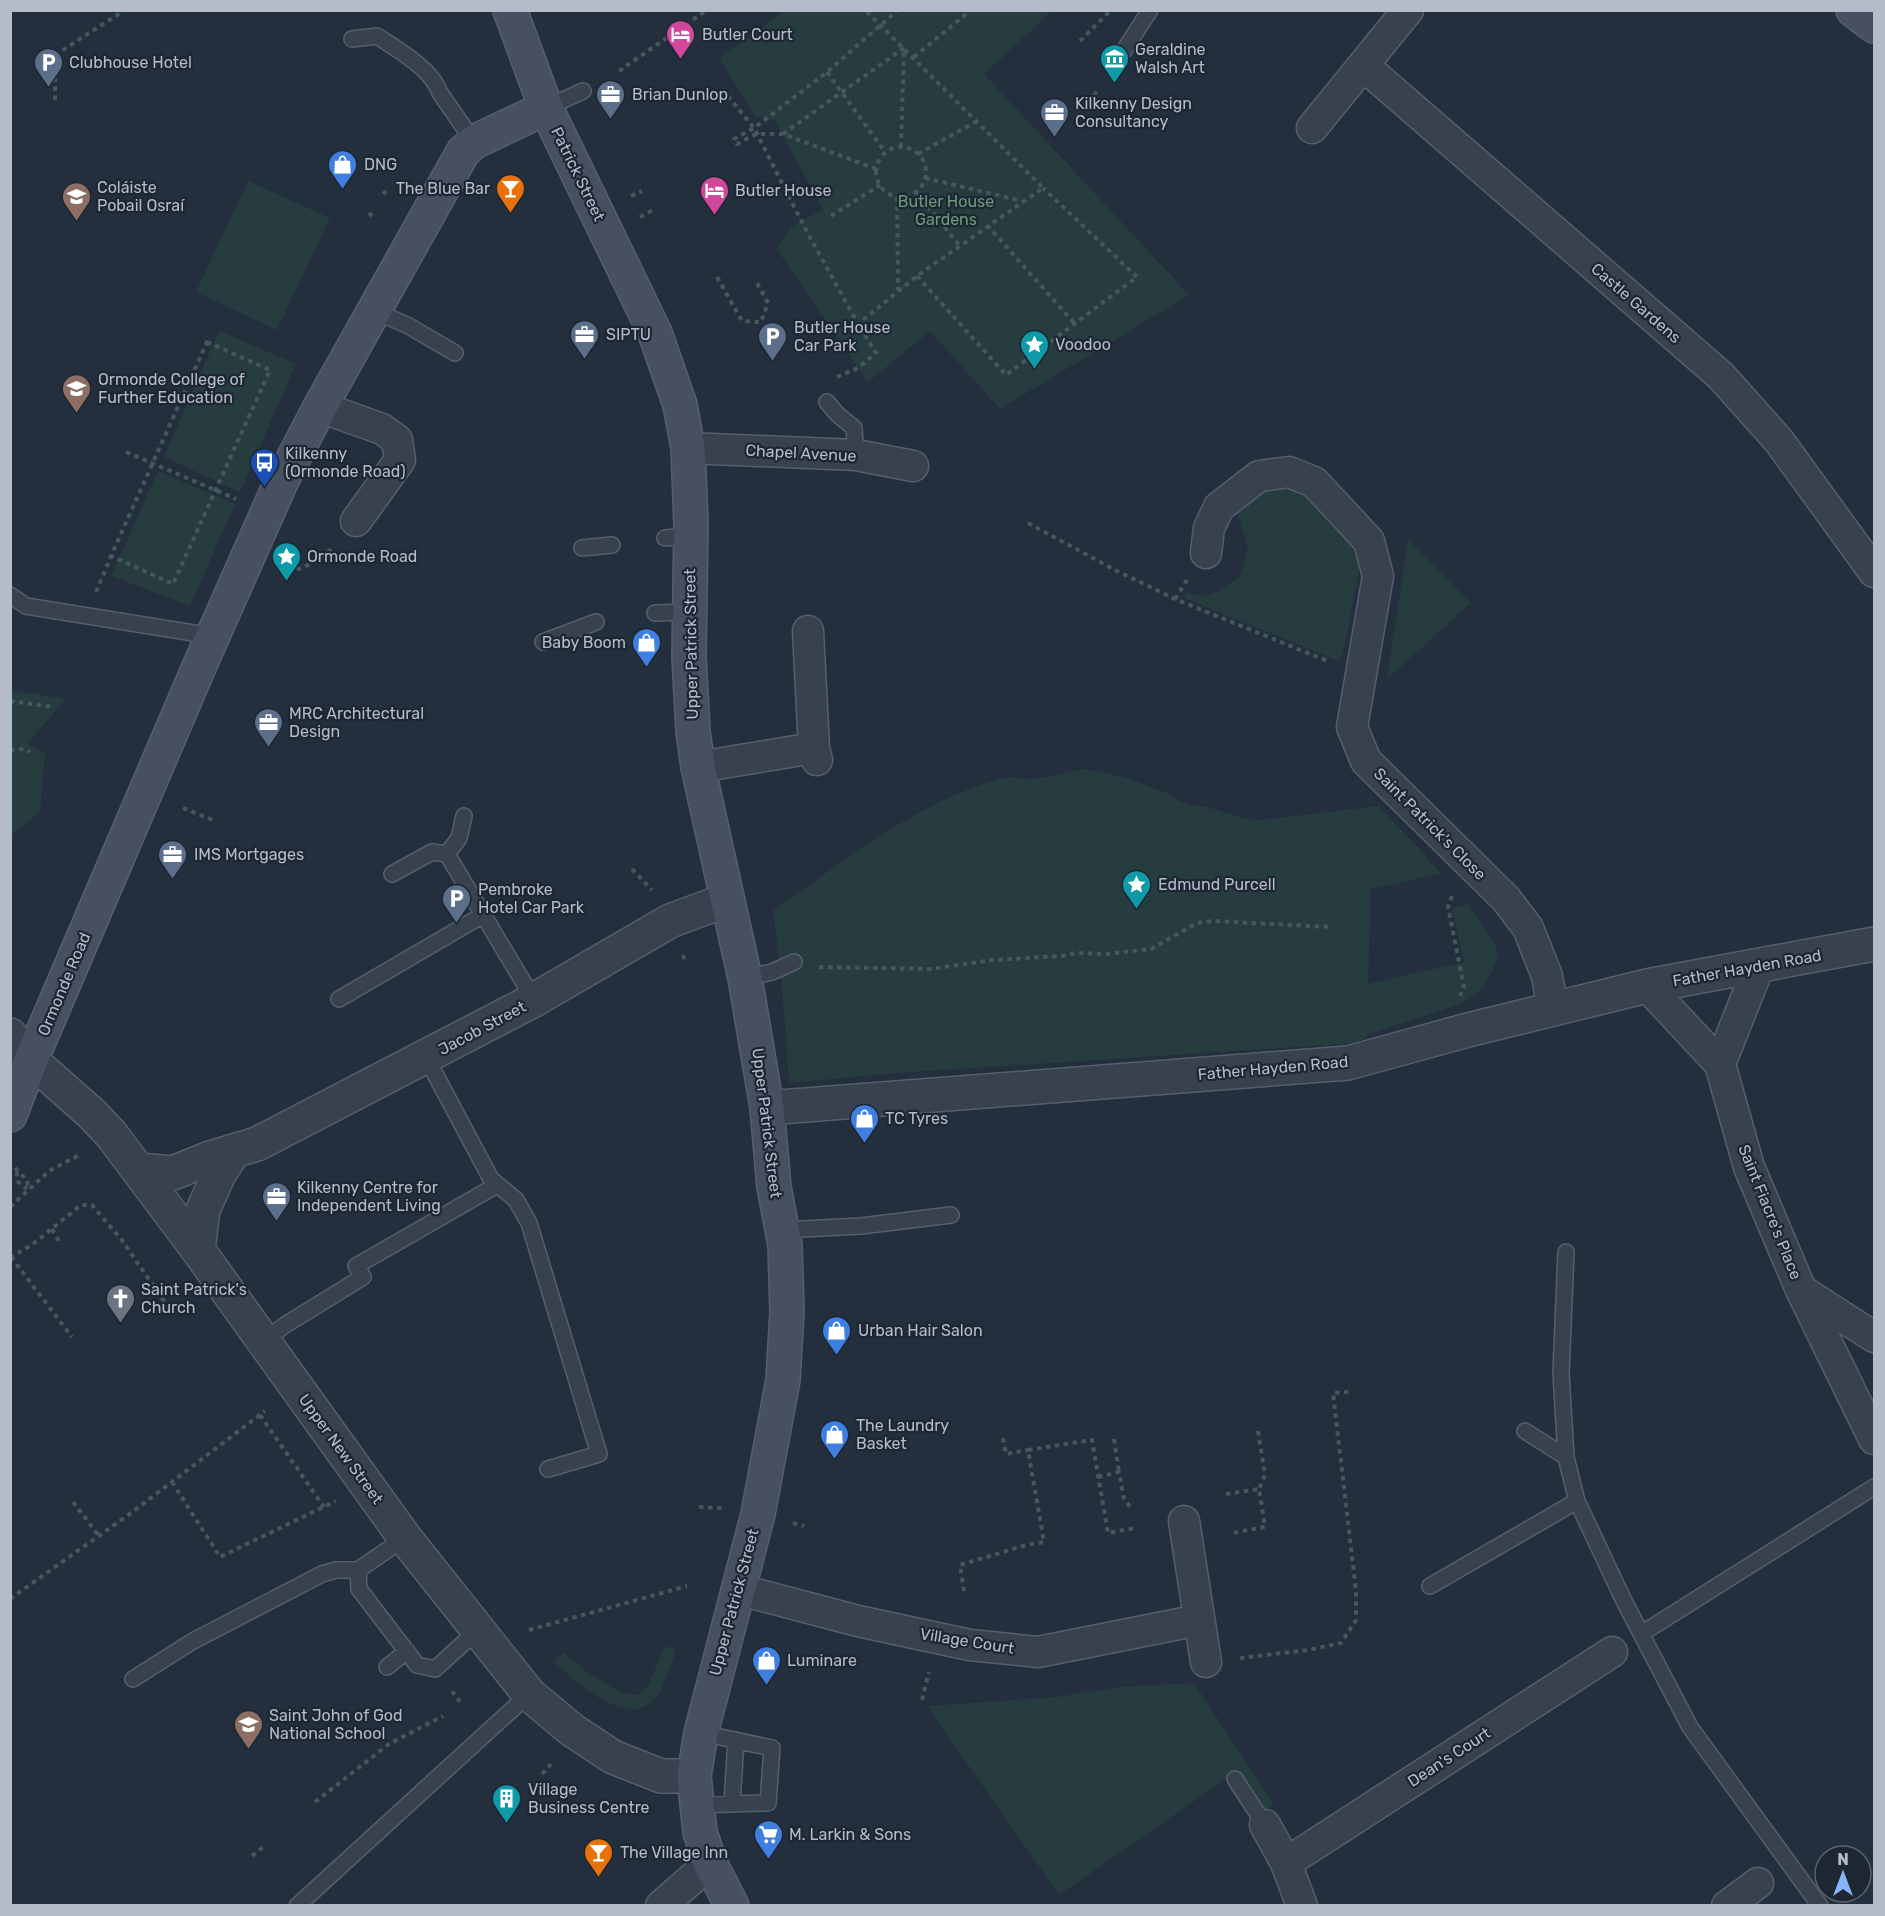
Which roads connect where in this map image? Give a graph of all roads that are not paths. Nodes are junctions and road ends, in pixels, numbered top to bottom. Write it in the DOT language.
graph roads {
  1 [pos="510,10"];
  2 [pos="1150,10"];
  3 [pos="1408,10"];
  4 [pos="1853,10"];
  5 [pos="1875,26"];
  6 [pos="352,39"];
  7 [pos="1116,63"];
  8 [pos="1364,66"];
  9 [pos="583,91"];
  10 [pos="546,108"];
  11 [pos="1312,128"];
  12 [pos="474,142"];
  13 [pos="374,311"];
  14 [pos="655,333"];
  15 [pos="455,352"];
  16 [pos="826,402"];
  17 [pos="320,407"];
  18 [pos="688,448"];
  19 [pos="856,454"];
  20 [pos="913,466"];
  21 [pos="356,521"];
  22 [pos="612,544"];
  23 [pos="582,548"];
  24 [pos="1206,553"];
  25 [pos="1875,572"];
  26 [pos="10,595"];
  27 [pos="690,612"];
  28 [pos="655,613"];
  29 [pos="596,622"];
  30 [pos="808,631"];
  31 [pos="213,636"];
  32 [pos="543,642"];
  33 [pos="698,767"];
  34 [pos="464,816"];
  35 [pos="447,854"];
  36 [pos="392,874"];
  37 [pos="727,898"];
  38 [pos="483,915"];
  39 [pos="1875,944"];
  40 [pos="794,962"];
  41 [pos="1760,966"];
  42 [pos="745,978"];
  43 [pos="1647,986"];
  44 [pos="339,999"];
  45 [pos="534,1000"];
  46 [pos="1553,1010"];
  47 [pos="10,1035"];
  48 [pos="426,1058"];
  49 [pos="31,1060"];
  50 [pos="1720,1064"];
  51 [pos="767,1108"];
  52 [pos="10,1115"];
  53 [pos="234,1151"];
  54 [pos="139,1170"];
  55 [pos="497,1185"];
  56 [pos="951,1215"];
  57 [pos="782,1230"];
  58 [pos="198,1250"];
  59 [pos="1566,1252"];
  60 [pos="1801,1290"];
  61 [pos="1875,1337"];
  62 [pos="263,1342"];
  63 [pos="1525,1431"];
  64 [pos="1875,1439"];
  65 [pos="1566,1457"];
  66 [pos="548,1469"];
  67 [pos="1875,1487"];
  68 [pos="1577,1501"];
  69 [pos="1185,1521"];
  70 [pos="405,1538"];
  71 [pos="358,1570"];
  72 [pos="1430,1586"];
  73 [pos="737,1589"];
  74 [pos="1199,1620"];
  75 [pos="478,1630"];
  76 [pos="1641,1634"];
  77 [pos="407,1651"];
  78 [pos="1612,1652"];
  79 [pos="1206,1662"];
  80 [pos="387,1667"];
  81 [pos="133,1679"];
  82 [pos="529,1694"];
  83 [pos="701,1733"];
  84 [pos="736,1740"];
  85 [pos="1235,1779"];
  86 [pos="695,1791"];
  87 [pos="732,1804"];
  88 [pos="1265,1825"];
  89 [pos="710,1863"];
  90 [pos="1286,1863"];
  91 [pos="1758,1883"];
  92 [pos="297,1905"];
  93 [pos="661,1905"];
  94 [pos="732,1905"];
  95 [pos="1302,1905"];
  96 [pos="1727,1905"];
  97 [pos="1820,1905"];
  1 -- 10 [label="main road, Patrick Street"];
  2 -- 7 [label="lane"];
  3 -- 8 [label="street"];
  4 -- 5 [label="main road"];
  6 -- 12 [label="lane"];
  8 -- 11 [label="street"];
  8 -- 25 [label="street, Castle Gardens"];
  9 -- 10 [label="lane"];
  10 -- 12 [label="main road, Ormonde Road"];
  10 -- 14 [label="main road, Patrick Street"];
  12 -- 13 [label="main road, Ormonde Road"];
  13 -- 15 [label="lane"];
  13 -- 17 [label="main road, Ormonde Road"];
  14 -- 18 [label="main road, Upper Patrick Street"];
  16 -- 19 [label="lane"];
  17 -- 21 [label="street"];
  17 -- 31 [label="main road, Ormonde Road"];
  18 -- 19 [label="street, Chapel Avenue"];
  18 -- 27 [label="main road, Upper Patrick Street"];
  19 -- 20 [label="street, Chapel Avenue"];
  22 -- 23 [label="lane"];
  24 -- 46 [label="street, Saint Patrick's Close"];
  26 -- 31 [label="lane"];
  27 -- 28 [label="lane"];
  27 -- 33 [label="main road, Upper Patrick Street"];
  29 -- 32 [label="lane"];
  30 -- 33 [label="street"];
  31 -- 49 [label="main road, Ormonde Road"];
  33 -- 37 [label="main road, Upper Patrick Street"];
  34 -- 35 [label="lane"];
  35 -- 36 [label="lane"];
  35 -- 38 [label="lane"];
  37 -- 42 [label="main road, Upper Patrick Street"];
  37 -- 45 [label="street, Jacob Street"];
  38 -- 44 [label="lane"];
  38 -- 45 [label="lane"];
  39 -- 41 [label="street, Father Hayden Road"];
  40 -- 42 [label="lane"];
  41 -- 43 [label="street, Father Hayden Road"];
  41 -- 50 [label="street"];
  42 -- 51 [label="main road, Upper Patrick Street"];
  43 -- 46 [label="street, Father Hayden Road"];
  43 -- 50 [label="street, Saint Fiacre's Place"];
  45 -- 48 [label="street, Jacob Street"];
  46 -- 51 [label="street, Father Hayden Road"];
  47 -- 49 [label="street, Upper New Street"];
  48 -- 53 [label="street, Jacob Street"];
  48 -- 55 [label="lane"];
  49 -- 52 [label="main road, Ormonde Road"];
  49 -- 54 [label="street, Upper New Street"];
  50 -- 60 [label="street, Saint Fiacre's Place"];
  51 -- 57 [label="main road, Upper Patrick Street"];
  53 -- 54 [label="street, Jacob Street"];
  53 -- 58 [label="street"];
  54 -- 58 [label="street, Upper New Street"];
  55 -- 62 [label="lane"];
  55 -- 66 [label="lane"];
  56 -- 57 [label="lane"];
  57 -- 73 [label="main road, Upper Patrick Street"];
  58 -- 62 [label="street, Upper New Street"];
  59 -- 65 [label="lane"];
  60 -- 61 [label="street, Saint Fiacre's Place"];
  60 -- 64 [label="street, Saint Fiacre's Place"];
  62 -- 70 [label="street, Upper New Street"];
  63 -- 65 [label="lane"];
  65 -- 68 [label="lane"];
  67 -- 76 [label="lane"];
  68 -- 72 [label="lane"];
  68 -- 76 [label="lane"];
  69 -- 74 [label="street"];
  70 -- 71 [label="lane"];
  70 -- 75 [label="street, Upper New Street"];
  71 -- 77 [label="lane"];
  71 -- 81 [label="lane"];
  73 -- 74 [label="street, Village Court"];
  73 -- 83 [label="main road, Upper Patrick Street"];
  74 -- 79 [label="street"];
  75 -- 77 [label="lane"];
  75 -- 82 [label="street, Upper New Street"];
  76 -- 97 [label="lane"];
  77 -- 80 [label="lane"];
  78 -- 90 [label="street, Dean's Court"];
  82 -- 86 [label="street, Upper New Street"];
  82 -- 92 [label="lane"];
  83 -- 84 [label="lane"];
  83 -- 86 [label="main road, Upper Patrick Street"];
  84 -- 87 [label="lane"];
  84 -- 87 [label="lane"];
  85 -- 88 [label="lane"];
  86 -- 87 [label="lane"];
  86 -- 89 [label="main road, Upper Patrick Street"];
  88 -- 90 [label="street"];
  89 -- 93 [label="street"];
  89 -- 94 [label="main road, Upper Patrick Street"];
  90 -- 95 [label="street"];
  91 -- 96 [label="street"];
}
